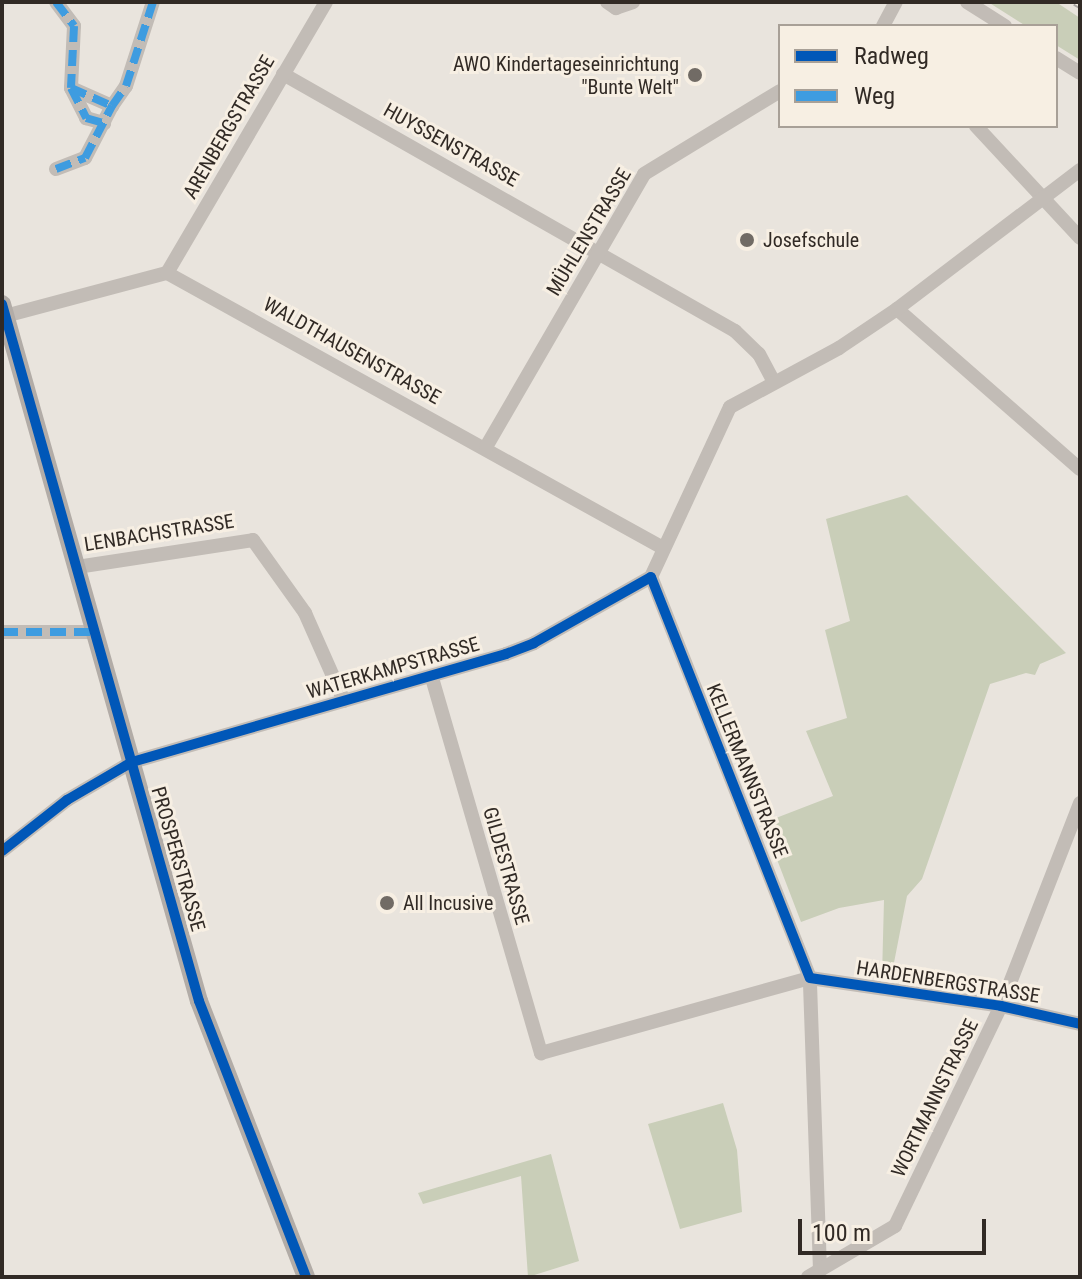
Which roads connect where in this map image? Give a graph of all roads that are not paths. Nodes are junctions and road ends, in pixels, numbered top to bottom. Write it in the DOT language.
graph roads {
  1 [pos="56,2"];
  2 [pos="153,2"];
  3 [pos="326,2"];
  4 [pos="607,2"];
  5 [pos="633,2"];
  6 [pos="896,2"];
  7 [pos="967,2"];
  8 [pos="884,24"];
  9 [pos="1002,24"];
  10 [pos="1058,59"];
  11 [pos="1080,73"];
  12 [pos="283,74"];
  13 [pos="71,88"];
  14 [pos="778,92"];
  15 [pos="112,106"];
  16 [pos="104,123"];
  17 [pos="978,128"];
  18 [pos="56,169"];
  19 [pos="1080,170"];
  20 [pos="1043,198"];
  21 [pos="1080,238"];
  22 [pos="600,251"];
  23 [pos="167,273"];
  24 [pos="897,309"];
  25 [pos="4,310"];
  26 [pos="774,382"];
  27 [pos="486,447"];
  28 [pos="1080,469"];
  29 [pos="663,548"];
  30 [pos="77,567"];
  31 [pos="651,577"];
  32 [pos="2,632"];
  33 [pos="95,632"];
  34 [pos="432,678"];
  35 [pos="344,701"];
  36 [pos="132,762"];
  37 [pos="1080,803"];
  38 [pos="2,851"];
  39 [pos="810,978"];
  40 [pos="1001,1006"];
  41 [pos="1080,1024"];
  42 [pos="814,1274"];
  43 [pos="306,1277"];
  1 -- 13 [label="street"];
  2 -- 15 [label="street"];
  3 -- 12 [label="street, ARENBERGSTRASSE"];
  4 -- 5 [label="street"];
  6 -- 8 [label="street"];
  7 -- 9 [label="street"];
  10 -- 11 [label="street"];
  12 -- 22 [label="street, HUYSSENSTRASSE"];
  12 -- 23 [label="street, ARENBERGSTRASSE"];
  13 -- 15 [label="street"];
  13 -- 16 [label="street"];
  14 -- 22 [label="street, MÜHLENSTRASSE"];
  15 -- 16 [label="street"];
  16 -- 18 [label="street"];
  17 -- 20 [label="street"];
  19 -- 20 [label="street"];
  20 -- 21 [label="street"];
  20 -- 24 [label="street"];
  22 -- 26 [label="street, HUYSSENSTRASSE"];
  22 -- 27 [label="street, MÜHLENSTRASSE"];
  23 -- 25 [label="street"];
  23 -- 27 [label="street, WALDTHAUSENSTRASSE"];
  24 -- 26 [label="street"];
  24 -- 28 [label="street"];
  25 -- 30 [label="main road, PROSPERSTRASSE"];
  26 -- 29 [label="street"];
  27 -- 29 [label="street, WALDTHAUSENSTRASSE"];
  29 -- 31 [label="street"];
  30 -- 33 [label="main road, PROSPERSTRASSE"];
  30 -- 35 [label="street, LENBACHSTRASSE"];
  31 -- 34 [label="street, WATERKAMPSTRASSE"];
  31 -- 39 [label="street, KELLERMANNSTRASSE"];
  32 -- 33 [label="street"];
  33 -- 36 [label="main road, PROSPERSTRASSE"];
  34 -- 35 [label="street, WATERKAMPSTRASSE"];
  34 -- 39 [label="street, GILDESTRASSE"];
  35 -- 36 [label="street, WATERKAMPSTRASSE"];
  36 -- 38 [label="street, WATERKAMPSTRASSE"];
  36 -- 43 [label="main road, PROSPERSTRASSE"];
  37 -- 40 [label="street, WORTMANNSTRASSE"];
  39 -- 40 [label="street, HARDENBERGSTRASSE"];
  39 -- 42 [label="street, KELLERMANNSTRASSE"];
  40 -- 41 [label="street, HARDENBERGSTRASSE"];
  40 -- 42 [label="street, WORTMANNSTRASSE"];
}
